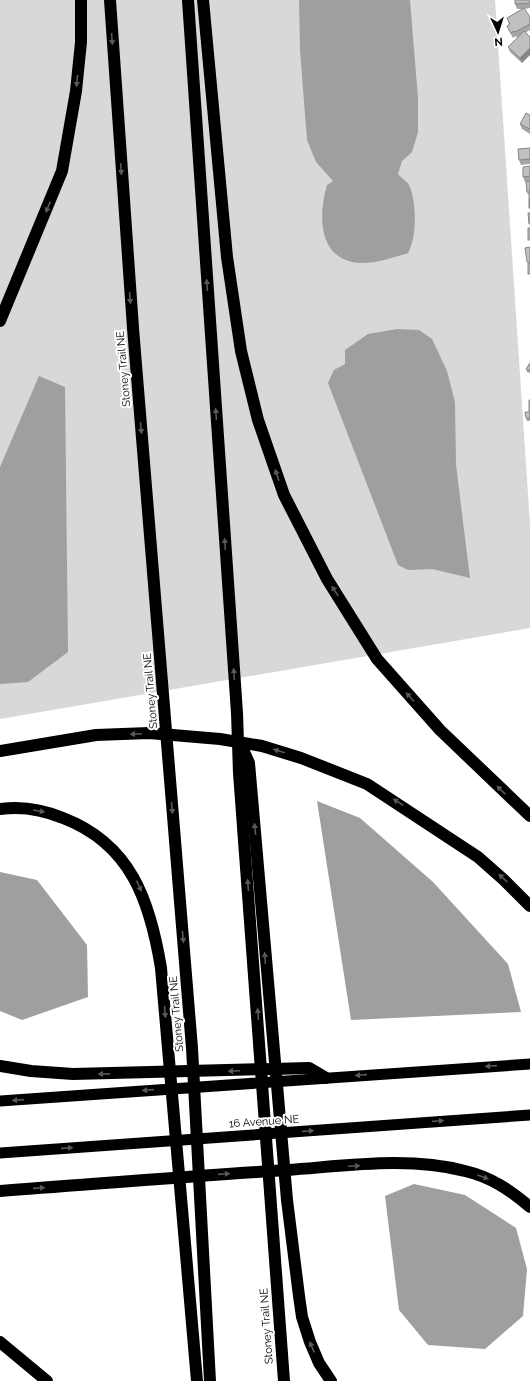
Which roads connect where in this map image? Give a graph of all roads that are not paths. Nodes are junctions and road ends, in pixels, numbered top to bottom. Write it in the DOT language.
graph roads {
  1 [pos="81,0"];
  2 [pos="110,0"];
  3 [pos="188,0"];
  4 [pos="203,0"];
  5 [pos="14,289"];
  6 [pos="0,300"];
  7 [pos="0,321"];
  8 [pos="238,738"];
  9 [pos="0,751"];
  10 [pos="0,809"];
  11 [pos="530,816"];
  12 [pos="530,906"];
  13 [pos="530,1064"];
  14 [pos="0,1066"];
  15 [pos="326,1078"];
  16 [pos="0,1101"];
  17 [pos="530,1115"];
  18 [pos="0,1153"];
  19 [pos="0,1191"];
  20 [pos="530,1207"];
  21 [pos="0,1342"];
  22 [pos="48,1381"];
  23 [pos="197,1381"];
  24 [pos="210,1381"];
  25 [pos="284,1381"];
  26 [pos="331,1381"];
  1 -- 5 [label="highway, one-way"];
  2 -- 24 [label="highway, Stoney Trail NE, one-way"];
  8 -- 3 [label="highway, Stoney Trail NE, one-way"];
  11 -- 4 [label="highway, one-way"];
  5 -- 6 [label="highway"];
  5 -- 7 [label="highway"];
  25 -- 8 [label="highway, Stoney Trail NE, one-way"];
  26 -- 8 [label="highway, one-way"];
  12 -- 9 [label="highway, one-way"];
  10 -- 23 [label="highway, one-way"];
  13 -- 15 [label="highway, one-way"];
  15 -- 14 [label="highway, one-way"];
  15 -- 16 [label="highway, one-way"];
  18 -- 17 [label="highway, 16 Avenue NE, one-way"];
  19 -- 20 [label="highway, one-way"];
  21 -- 22 [label="highway"];
}
